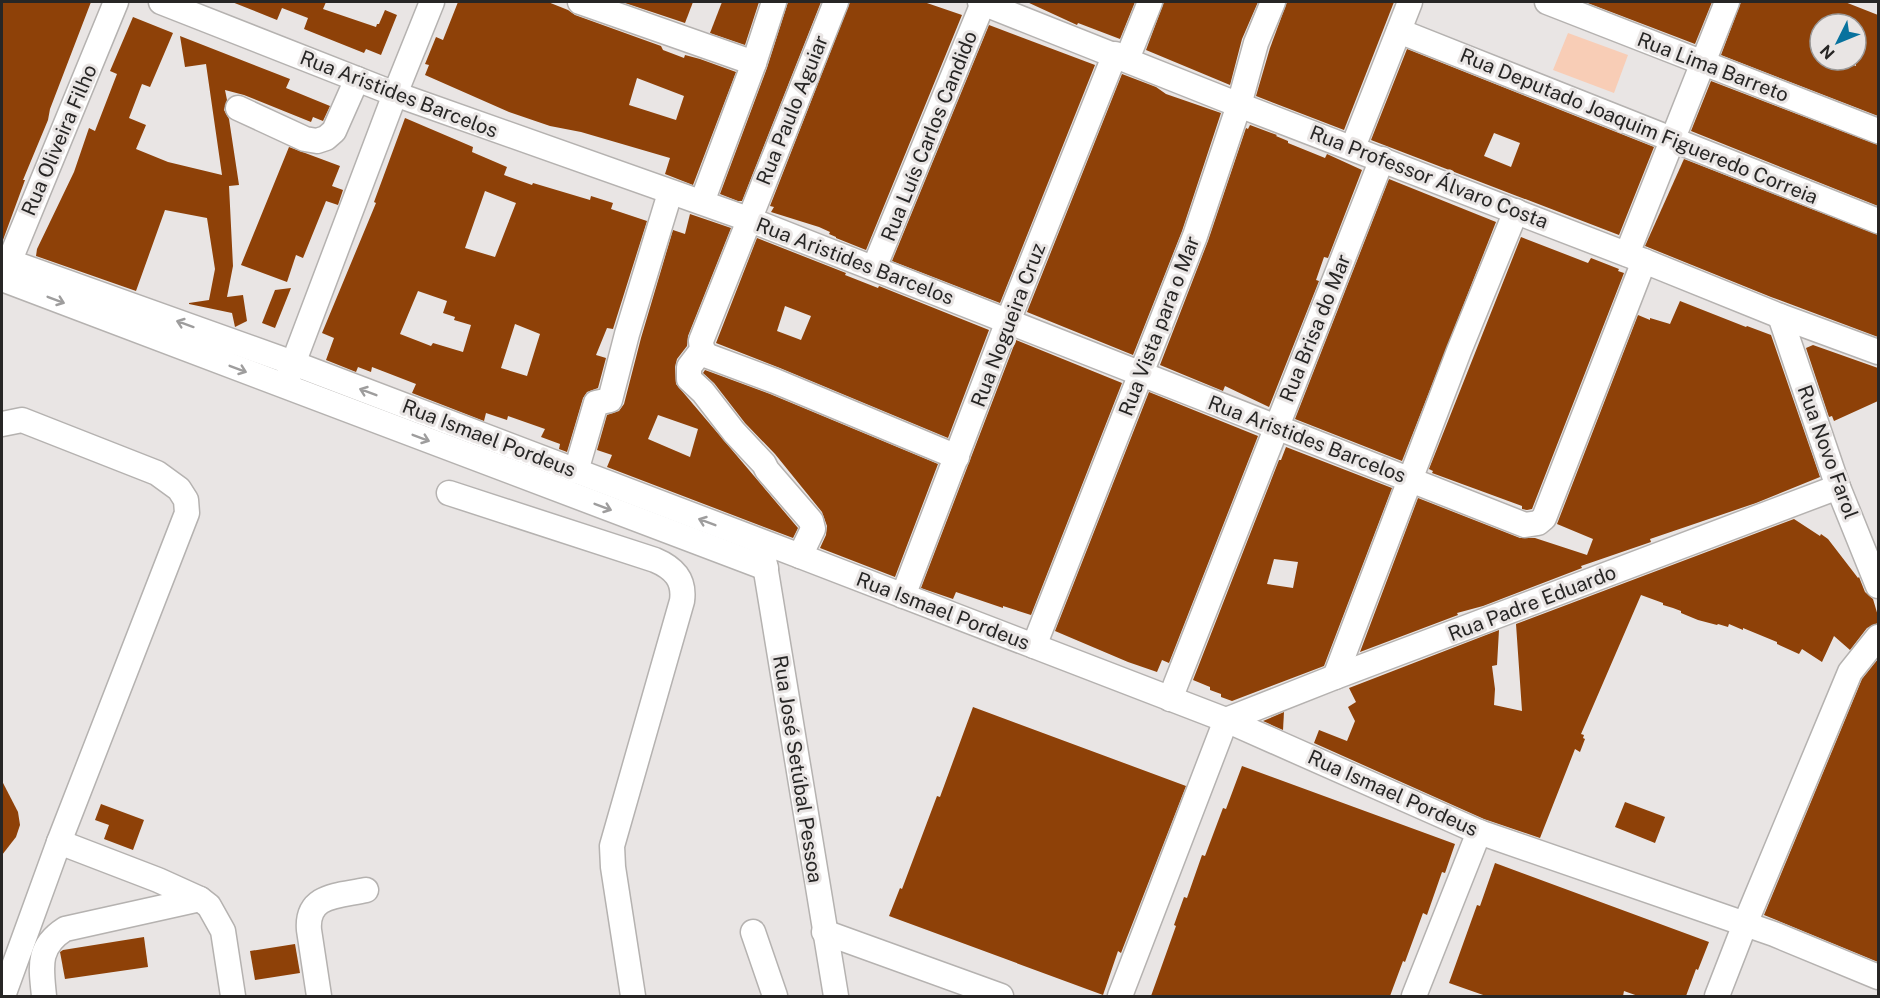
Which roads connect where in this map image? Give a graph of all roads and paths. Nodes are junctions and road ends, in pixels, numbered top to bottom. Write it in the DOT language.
graph roads {
  1 [pos="116,2"];
  2 [pos="161,2"];
  3 [pos="432,2"];
  4 [pos="580,2"];
  5 [pos="774,2"];
  6 [pos="836,2"];
  7 [pos="982,2"];
  8 [pos="1150,2"];
  9 [pos="1273,2"];
  10 [pos="1410,2"];
  11 [pos="1547,2"];
  12 [pos="1727,2"];
  13 [pos="1021,9"];
  14 [pos="1399,31"];
  15 [pos="1121,57"];
  16 [pos="754,63"];
  17 [pos="1703,63"];
  18 [pos="357,79"];
  19 [pos="395,94"];
  20 [pos="1239,105"];
  21 [pos="238,108"];
  22 [pos="1878,131"];
  23 [pos="1672,140"];
  24 [pos="1353,147"];
  25 [pos="1382,159"];
  26 [pos="670,193"];
  27 [pos="702,202"];
  28 [pos="1516,211"];
  29 [pos="748,219"];
  30 [pos="1878,222"];
  31 [pos="1635,258"];
  32 [pos="874,268"];
  33 [pos="3,269"];
  34 [pos="1780,316"];
  35 [pos="1008,321"];
  36 [pos="702,350"];
  37 [pos="1878,352"];
  38 [pos="293,363"];
  39 [pos="1141,374"];
  40 [pos="285,386"];
  41 [pos="2,424"];
  42 [pos="1276,427"];
  43 [pos="957,458"];
  44 [pos="576,471"];
  45 [pos="1409,478"];
  46 [pos="1839,487"];
  47 [pos="449,493"];
  48 [pos="762,542"];
  49 [pos="800,556"];
  50 [pos="766,568"];
  51 [pos="1878,586"];
  52 [pos="903,596"];
  53 [pos="1878,638"];
  54 [pos="1034,646"];
  55 [pos="1335,677"];
  56 [pos="1170,699"];
  57 [pos="1226,720"];
  58 [pos="1479,832"];
  59 [pos="59,842"];
  60 [pos="366,890"];
  61 [pos="200,899"];
  62 [pos="1745,924"];
  63 [pos="753,932"];
  64 [pos="824,932"];
  65 [pos="1878,977"];
  66 [pos="3,996"];
  67 [pos="44,996"];
  68 [pos="233,996"];
  69 [pos="319,996"];
  70 [pos="633,996"];
  71 [pos="775,996"];
  72 [pos="836,996"];
  73 [pos="1001,996"];
  74 [pos="1120,996"];
  75 [pos="1414,996"];
  76 [pos="1717,996"];
  1 -- 33 [label="street, Rua Oliveira Filho"];
  2 -- 18 [label="street, Rua Aristides Barcelos"];
  3 -- 19 [label="street"];
  4 -- 16 [label="street"];
  5 -- 16 [label="street"];
  6 -- 29 [label="street, Rua Paulo Aguiar"];
  7 -- 13 [label="street, Rua Professor Álvaro Costa"];
  7 -- 32 [label="street, Rua Luís Carlos Candido"];
  8 -- 15 [label="street, Rua Nogueira Cruz"];
  9 -- 20 [label="street, Rua Vista para o Mar"];
  10 -- 14 [label="street"];
  11 -- 17 [label="street, Rua Lima Barreto"];
  12 -- 17 [label="street"];
  13 -- 15 [label="street, Rua Professor Álvaro Costa"];
  14 -- 23 [label="street, Rua Deputado Joaquim Figueredo Correia"];
  14 -- 24 [label="street"];
  15 -- 20 [label="street, Rua Professor Álvaro Costa"];
  15 -- 35 [label="street, Rua Nogueira Cruz"];
  16 -- 27 [label="street"];
  17 -- 22 [label="street, Rua Lima Barreto"];
  17 -- 23 [label="street"];
  18 -- 19 [label="street, Rua Aristides Barcelos"];
  18 -- 21 [label="street"];
  19 -- 26 [label="street, Rua Aristides Barcelos"];
  19 -- 38 [label="street"];
  20 -- 24 [label="street, Rua Professor Álvaro Costa"];
  20 -- 39 [label="street, Rua Vista para o Mar"];
  23 -- 30 [label="street, Rua Deputado Joaquim Figueredo Correia"];
  23 -- 31 [label="street"];
  24 -- 25 [label="street, Rua Professor Álvaro Costa"];
  25 -- 28 [label="street, Rua Professor Álvaro Costa"];
  25 -- 42 [label="street, Rua Brisa do Mar"];
  26 -- 27 [label="street, Rua Aristides Barcelos"];
  26 -- 44 [label="street"];
  27 -- 29 [label="street, Rua Aristides Barcelos"];
  28 -- 31 [label="street, Rua Professor Álvaro Costa"];
  28 -- 45 [label="street"];
  29 -- 32 [label="street, Rua Aristides Barcelos"];
  29 -- 36 [label="street, Rua Paulo Aguiar"];
  31 -- 34 [label="street, Rua Professor Álvaro Costa"];
  31 -- 45 [label="street, Rua Aristides Barcelos"];
  32 -- 35 [label="street, Rua Aristides Barcelos"];
  38 -- 33 [label="street, Rua Ismael Pordeus, one-way"];
  33 -- 40 [label="street, Rua Ismael Pordeus, one-way"];
  34 -- 37 [label="street, Rua Professor Álvaro Costa"];
  34 -- 46 [label="street, Rua Novo Farol"];
  35 -- 39 [label="street, Rua Aristides Barcelos"];
  35 -- 43 [label="street, Rua Nogueira Cruz"];
  36 -- 43 [label="street"];
  36 -- 49 [label="street, Rua Paulo Aguiar"];
  38 -- 40 [label="street"];
  44 -- 38 [label="street, Rua Ismael Pordeus, one-way"];
  39 -- 42 [label="street, Rua Aristides Barcelos"];
  39 -- 54 [label="street, Rua Vista para o Mar"];
  40 -- 50 [label="street, Rua Ismael Pordeus, one-way"];
  41 -- 59 [label="street"];
  42 -- 45 [label="street, Rua Aristides Barcelos"];
  42 -- 56 [label="street, Rua Brisa do Mar"];
  43 -- 52 [label="street, Rua Nogueira Cruz"];
  48 -- 44 [label="street, Rua Ismael Pordeus, one-way"];
  45 -- 55 [label="street"];
  46 -- 51 [label="street, Rua Novo Farol"];
  46 -- 55 [label="street, Rua Padre Eduardo"];
  47 -- 70 [label="street"];
  48 -- 49 [label="street, Rua Ismael Pordeus"];
  48 -- 50 [label="street, Rua José Setúbal Pessoa"];
  49 -- 52 [label="street, Rua Ismael Pordeus"];
  50 -- 64 [label="street, Rua José Setúbal Pessoa"];
  52 -- 54 [label="street, Rua Ismael Pordeus"];
  53 -- 62 [label="street"];
  54 -- 56 [label="street, Rua Ismael Pordeus"];
  55 -- 57 [label="street, Rua Padre Eduardo"];
  56 -- 57 [label="street, Rua Ismael Pordeus"];
  57 -- 58 [label="street, Rua Ismael Pordeus"];
  57 -- 74 [label="street"];
  58 -- 62 [label="street, Rua Ismael Pordeus"];
  58 -- 75 [label="street"];
  59 -- 61 [label="street"];
  59 -- 66 [label="street"];
  60 -- 69 [label="street"];
  61 -- 67 [label="street"];
  61 -- 68 [label="street"];
  62 -- 65 [label="street, Rua Ismael Pordeus"];
  62 -- 76 [label="street"];
  63 -- 71 [label="street"];
  64 -- 72 [label="street, Rua José Setúbal Pessoa"];
  64 -- 73 [label="street"];
}
